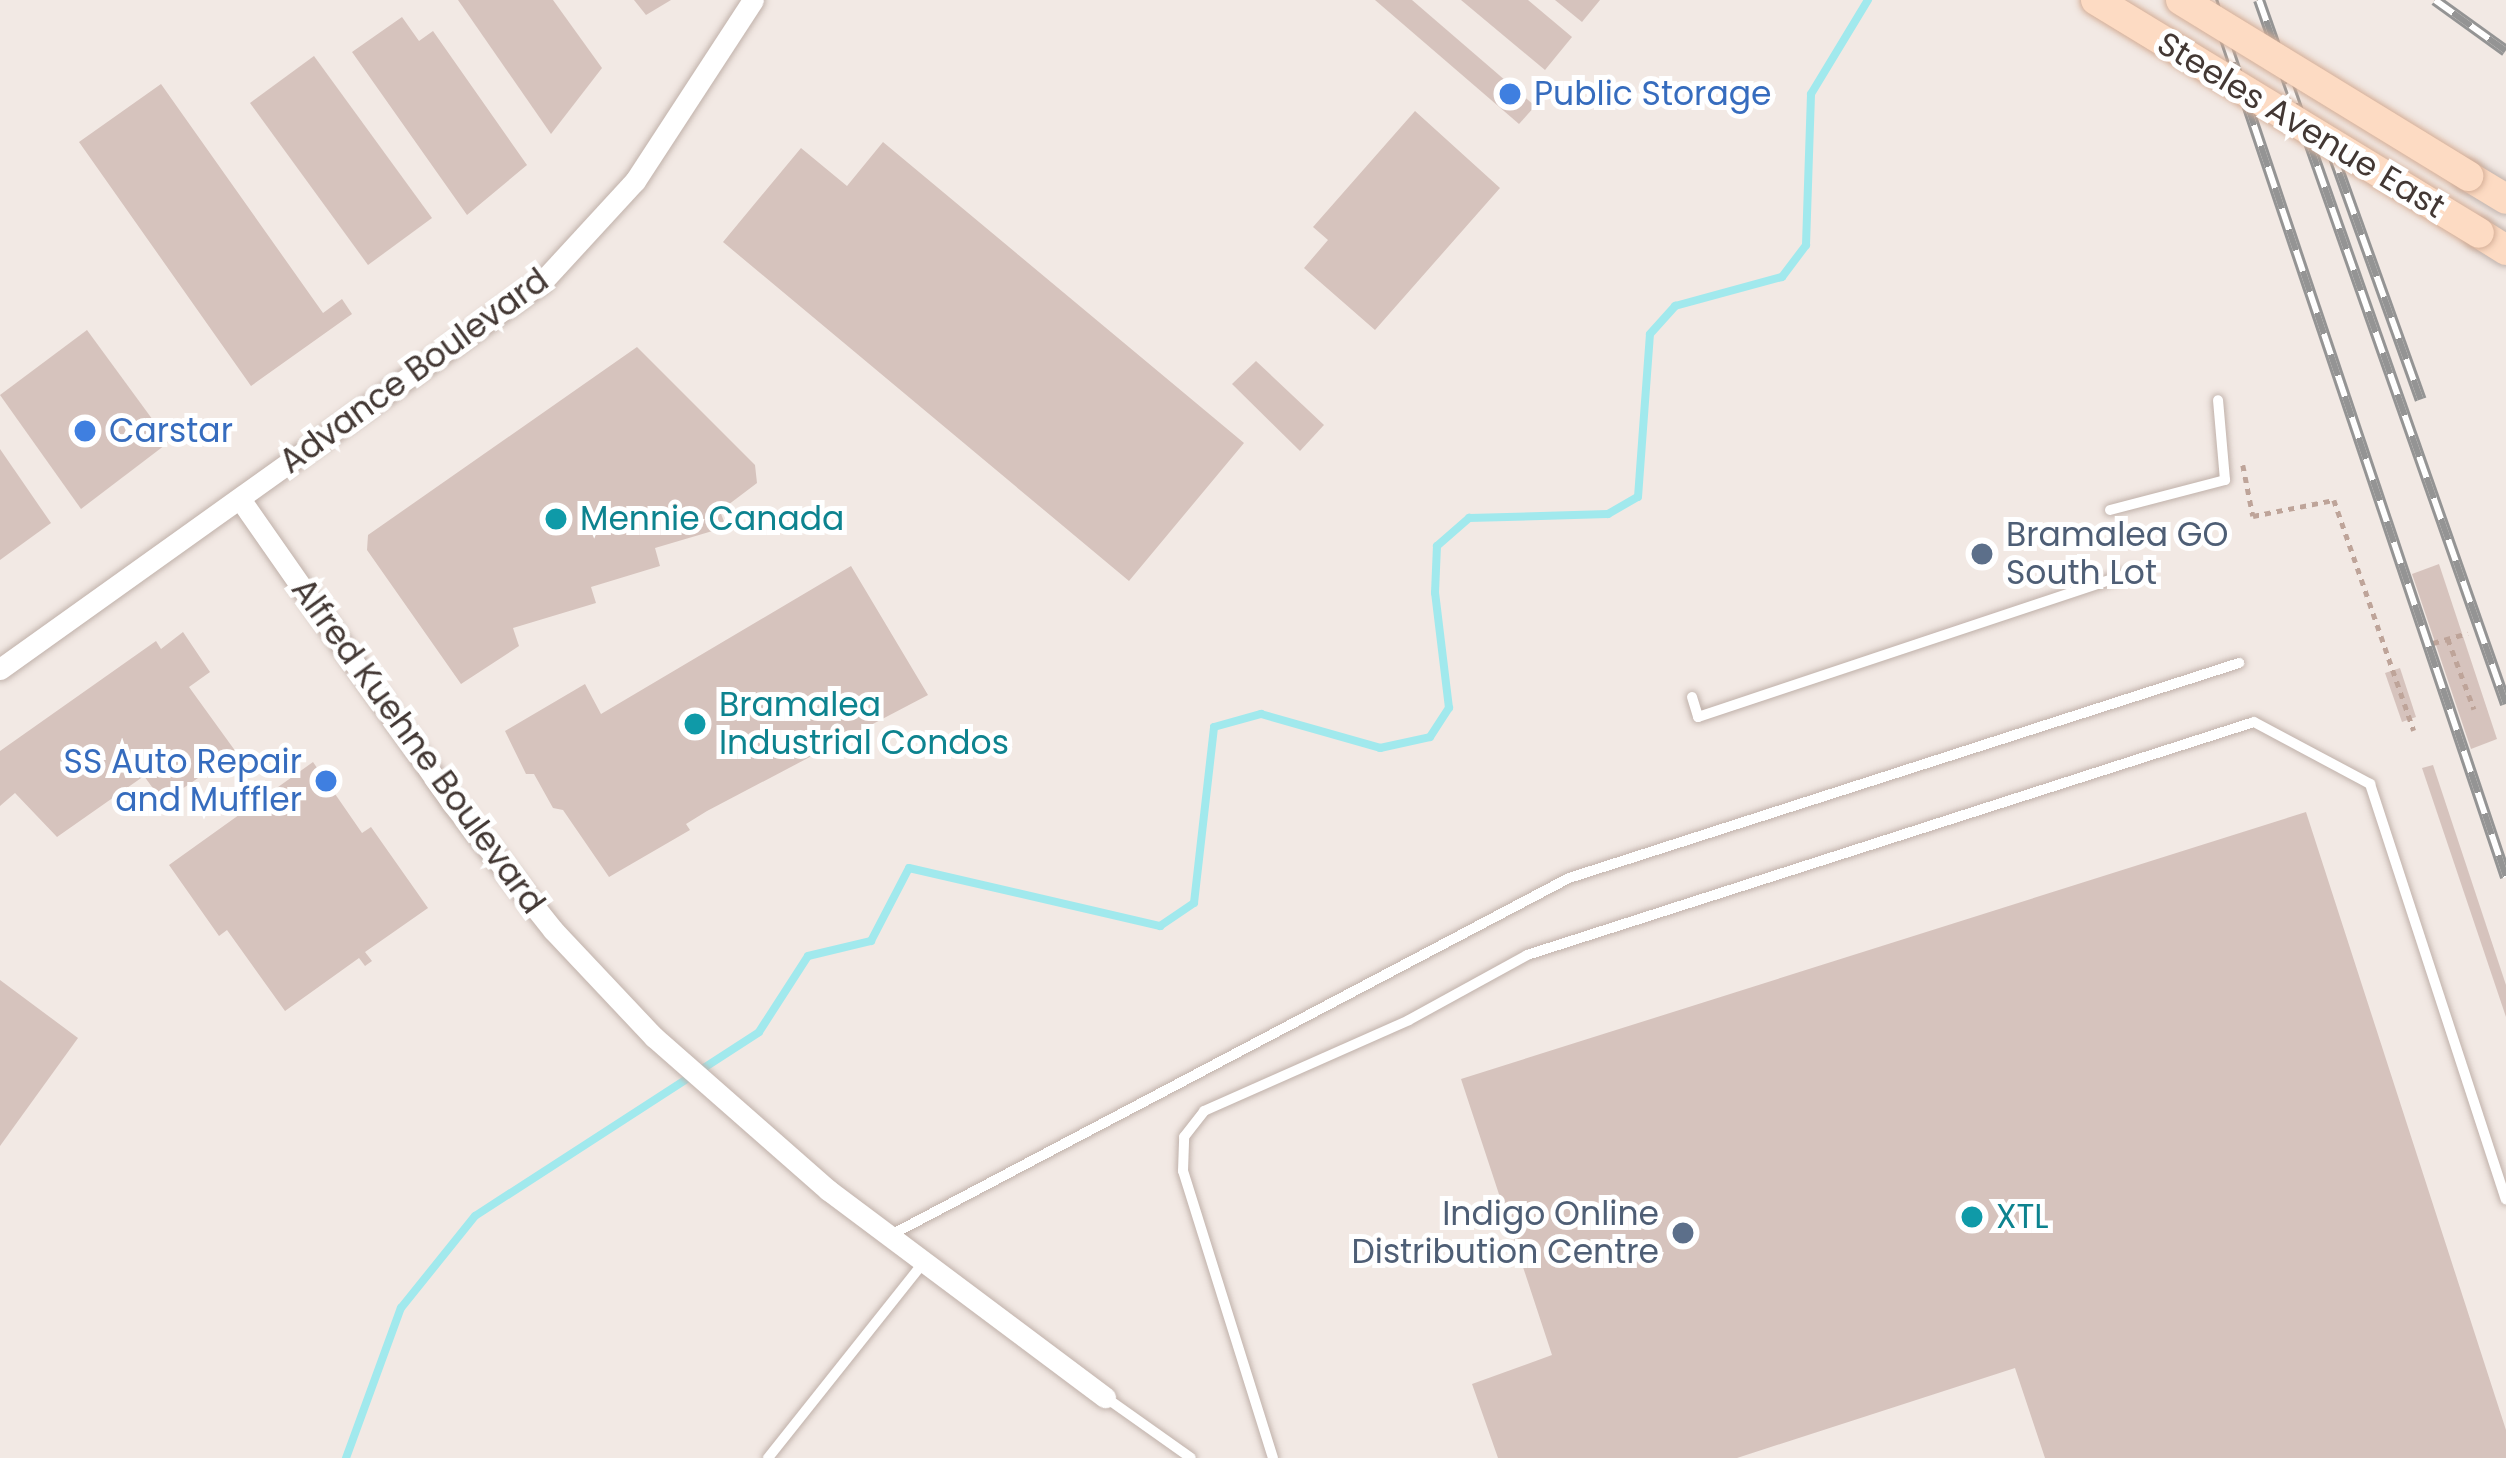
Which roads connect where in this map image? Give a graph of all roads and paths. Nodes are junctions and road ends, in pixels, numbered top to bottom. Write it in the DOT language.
graph roads {
  1 [pos="753,0"];
  2 [pos="2096,0"];
  3 [pos="2181,0"];
  4 [pos="2506,199"];
  5 [pos="2493,242"];
  6 [pos="2218,400"];
  7 [pos="2242,456"];
  8 [pos="240,499"];
  9 [pos="2110,510"];
  10 [pos="2133,572"];
  11 [pos="2468,633"];
  12 [pos="2449,639"];
  13 [pos="2433,643"];
  14 [pos="2239,663"];
  15 [pos="2403,663"];
  16 [pos="2393,666"];
  17 [pos="0,669"];
  18 [pos="1692,697"];
  19 [pos="2474,710"];
  20 [pos="2414,730"];
  21 [pos="2506,1198"];
  22 [pos="890,1236"];
  23 [pos="924,1262"];
  24 [pos="1105,1397"];
  25 [pos="768,1458"];
  26 [pos="1191,1458"];
  27 [pos="1274,1458"];
  1 -- 8 [label="street, Advance Boulevard"];
  2 -- 5 [label="main road, Steeles Avenue East, bridge"];
  3 -- 4 [label="main road, Steeles Avenue East, bridge"];
  6 -- 9 [label="lane"];
  7 -- 16 [label="path"];
  8 -- 17 [label="street, Advance Boulevard"];
  8 -- 22 [label="street, Alfred Kuehne Boulevard"];
  10 -- 18 [label="lane"];
  11 -- 12 [label="path"];
  12 -- 13 [label="path"];
  12 -- 19 [label="path"];
  14 -- 22 [label="lane"];
  15 -- 16 [label="path"];
  16 -- 20 [label="path"];
  21 -- 27 [label="lane"];
  22 -- 23 [label="street, Alfred Kuehne Boulevard"];
  23 -- 24 [label="street, Alfred Kuehne Boulevard"];
  23 -- 25 [label="lane"];
  24 -- 26 [label="lane"];
}
